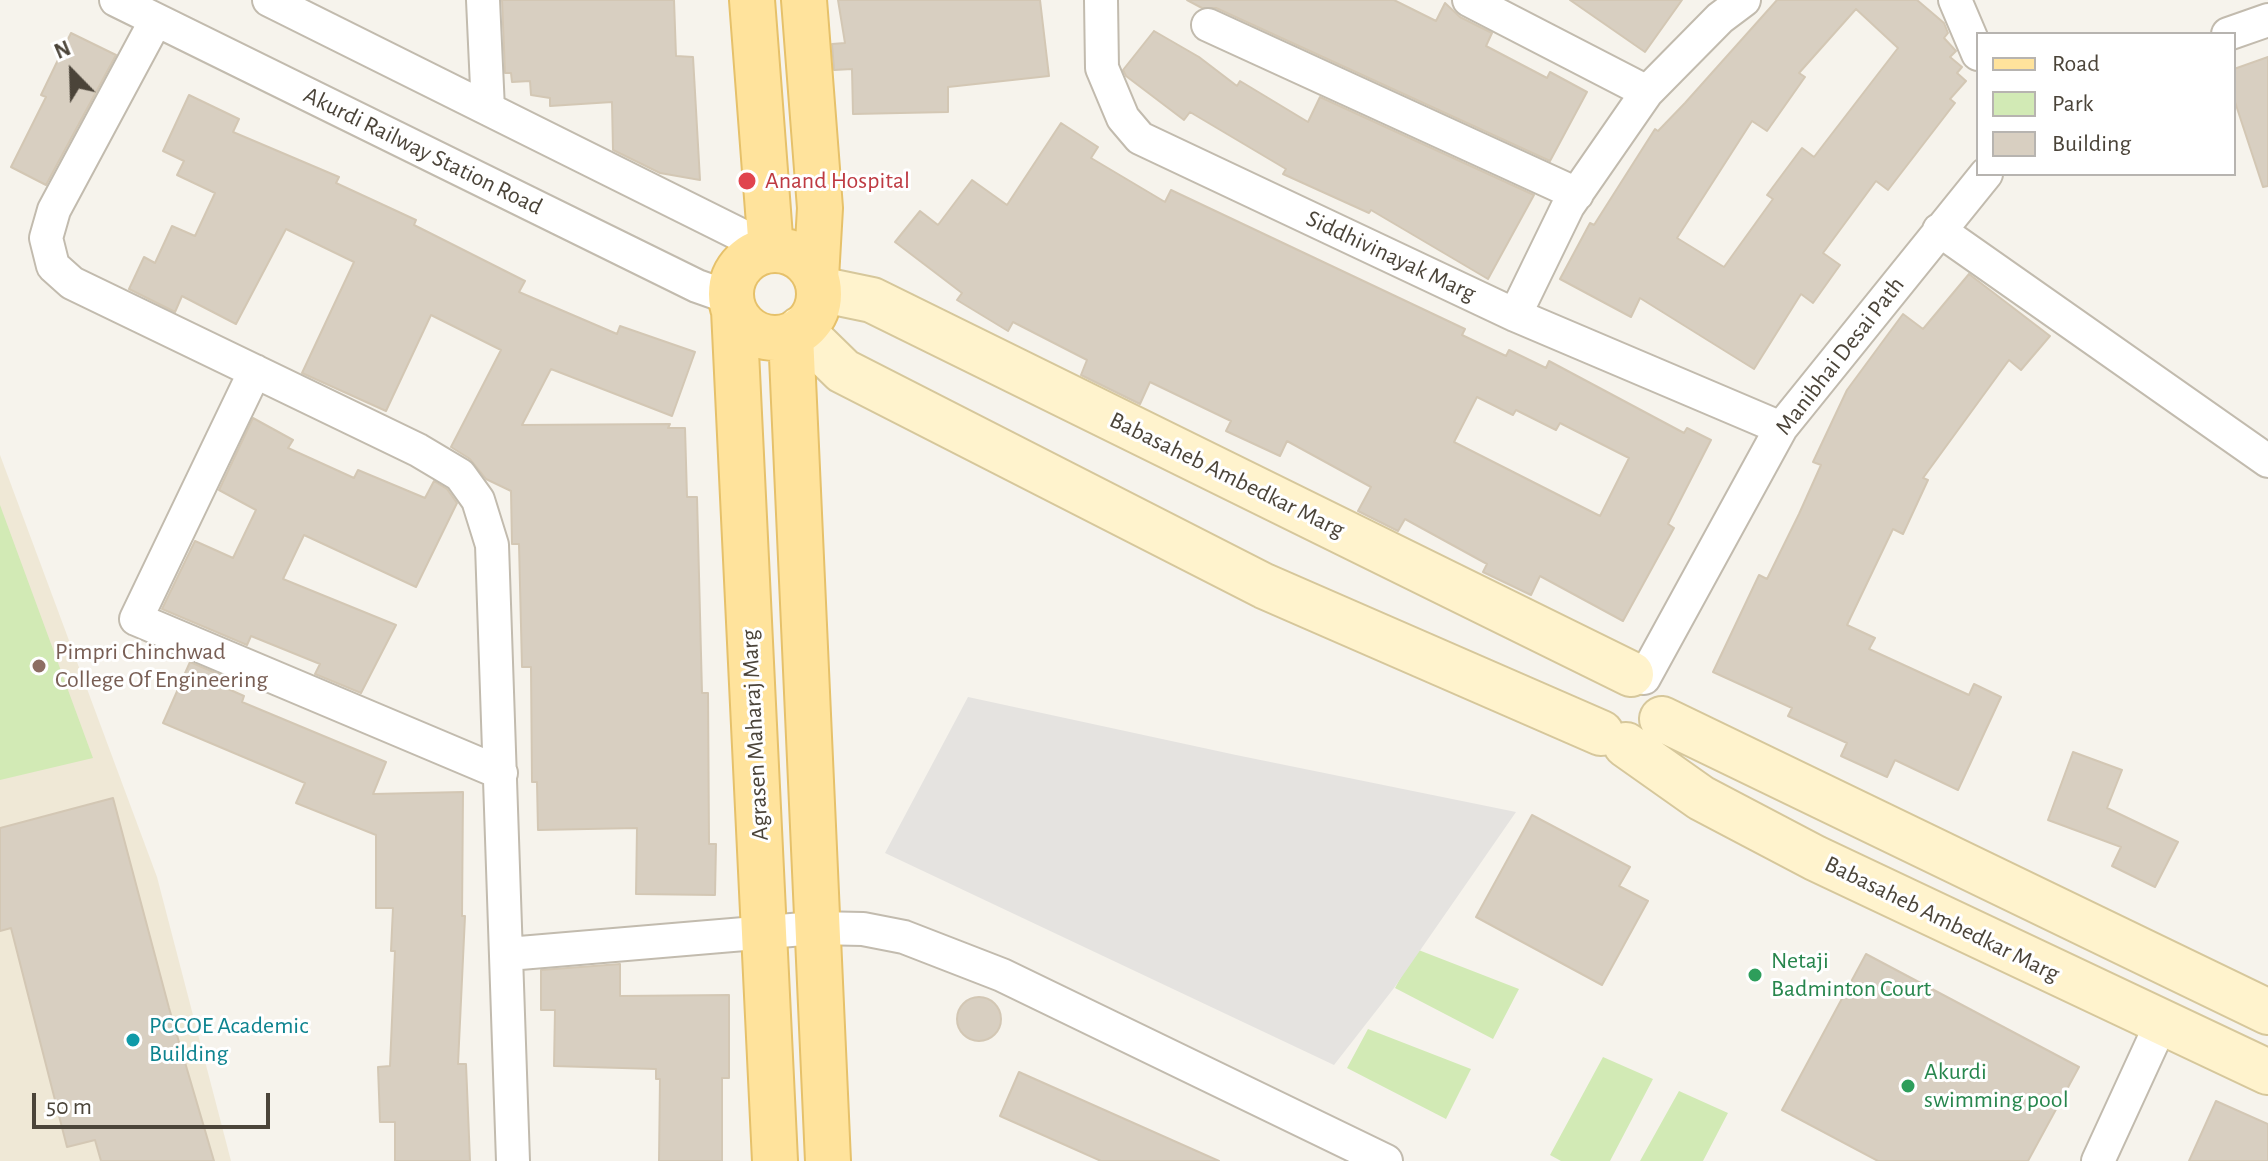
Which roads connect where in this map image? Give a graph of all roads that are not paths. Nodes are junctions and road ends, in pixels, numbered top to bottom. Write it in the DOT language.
graph roads {
  1 [pos="116,0"];
  2 [pos="269,0"];
  3 [pos="483,0"];
  4 [pos="752,0"];
  5 [pos="804,0"];
  6 [pos="1101,0"];
  7 [pos="1469,0"];
  8 [pos="1744,0"];
  9 [pos="1955,0"];
  10 [pos="300,8"];
  11 [pos="156,20"];
  12 [pos="1208,25"];
  13 [pos="1976,49"];
  14 [pos="1647,92"];
  15 [pos="488,109"];
  16 [pos="1984,176"];
  17 [pos="1577,194"];
  18 [pos="1939,230"];
  19 [pos="771,250"];
  20 [pos="818,284"];
  21 [pos="732,304"];
  22 [pos="1515,315"];
  23 [pos="796,332"];
  24 [pos="255,371"];
  25 [pos="1781,428"];
  26 [pos="2268,461"];
  27 [pos="1638,676"];
  28 [pos="1662,719"];
  29 [pos="1614,739"];
  30 [pos="501,773"];
  31 [pos="815,928"];
  32 [pos="764,931"];
  33 [pos="508,954"];
  34 [pos="2268,1012"];
  35 [pos="2161,1024"];
  36 [pos="2268,1072"];
  37 [pos="513,1161"];
  38 [pos="775,1161"];
  39 [pos="828,1161"];
  40 [pos="1386,1161"];
  41 [pos="2098,1161"];
  1 -- 11 [label="street, Akurdi Railway Station Road"];
  2 -- 10 [label="street"];
  3 -- 15 [label="street"];
  4 -- 19 [label="main road"];
  5 -- 20 [label="main road"];
  6 -- 22 [label="street, Siddhivinayak Marg"];
  7 -- 14 [label="street"];
  8 -- 14 [label="street"];
  9 -- 13 [label="street"];
  10 -- 15 [label="street"];
  11 -- 21 [label="street, Akurdi Railway Station Road"];
  11 -- 24 [label="street"];
  12 -- 17 [label="street"];
  14 -- 17 [label="street"];
  15 -- 19 [label="street"];
  16 -- 18 [label="street, Manibhai Desai Path"];
  17 -- 22 [label="street"];
  18 -- 25 [label="street, Manibhai Desai Path"];
  18 -- 26 [label="street"];
  19 -- 20 [label="main road"];
  19 -- 21 [label="main road"];
  20 -- 23 [label="main road"];
  20 -- 27 [label="main road, Babasaheb Ambedkar Marg"];
  21 -- 23 [label="main road"];
  21 -- 32 [label="main road, Agrasen Maharaj Marg"];
  22 -- 25 [label="street, Siddhivinayak Marg"];
  23 -- 29 [label="main road, Babasaheb Ambedkar Marg"];
  23 -- 31 [label="main road"];
  24 -- 30 [label="street"];
  24 -- 30 [label="street"];
  25 -- 27 [label="street, Manibhai Desai Path"];
  27 -- 28 [label="main road"];
  27 -- 29 [label="main road"];
  28 -- 29 [label="main road"];
  28 -- 34 [label="main road"];
  29 -- 35 [label="main road, Babasaheb Ambedkar Marg"];
  30 -- 33 [label="street"];
  31 -- 32 [label="street"];
  31 -- 39 [label="main road"];
  31 -- 40 [label="street"];
  32 -- 33 [label="street"];
  32 -- 38 [label="main road, Agrasen Maharaj Marg"];
  33 -- 37 [label="street"];
  35 -- 36 [label="main road, Babasaheb Ambedkar Marg"];
  35 -- 41 [label="street"];
}
